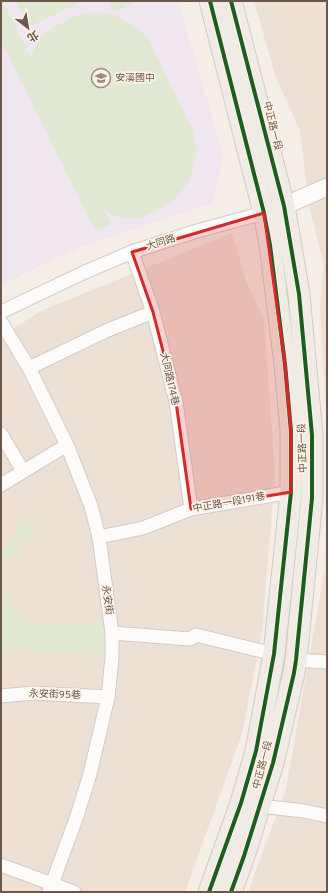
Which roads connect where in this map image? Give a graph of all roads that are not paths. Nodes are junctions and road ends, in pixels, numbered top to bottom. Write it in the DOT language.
graph roads {
  1 [pos="210,1"];
  2 [pos="231,1"];
  3 [pos="327,187"];
  4 [pos="284,206"];
  5 [pos="264,213"];
  6 [pos="132,252"];
  7 [pos="1,312"];
  8 [pos="153,312"];
  9 [pos="1,322"];
  10 [pos="29,368"];
  11 [pos="1,434"];
  12 [pos="67,445"];
  13 [pos="23,471"];
  14 [pos="1,485"];
  15 [pos="290,492"];
  16 [pos="191,509"];
  17 [pos="99,537"];
  18 [pos="112,633"];
  19 [pos="274,654"];
  20 [pos="296,660"];
  21 [pos="327,662"];
  22 [pos="1,696"];
  23 [pos="108,697"];
  24 [pos="260,806"];
  25 [pos="327,816"];
  26 [pos="1,865"];
  27 [pos="51,888"];
  28 [pos="74,892"];
  29 [pos="209,892"];
  30 [pos="231,892"];
  1 -- 5 [label="main road, 中正路一段"];
  2 -- 4 [label="main road, 中正路一段"];
  3 -- 4 [label="street, 大同路"];
  4 -- 5 [label="street, 大同路"];
  4 -- 20 [label="main road, 中正路一段"];
  5 -- 6 [label="street, 大同路"];
  5 -- 15 [label="main road, 中正路一段"];
  6 -- 7 [label="street, 大同路"];
  6 -- 8 [label="street, 大同路174巷"];
  8 -- 10 [label="street"];
  8 -- 16 [label="street, 大同路174巷"];
  9 -- 10 [label="street, 永安街"];
  10 -- 12 [label="street, 永安街"];
  11 -- 13 [label="street"];
  12 -- 13 [label="street"];
  12 -- 17 [label="street, 永安街"];
  13 -- 14 [label="street"];
  15 -- 16 [label="street, 中正路一段191巷"];
  15 -- 19 [label="main road, 中正路一段"];
  16 -- 17 [label="street, 中正路一段191巷"];
  17 -- 18 [label="street, 永安街"];
  18 -- 19 [label="street"];
  18 -- 23 [label="street, 永安街"];
  19 -- 29 [label="main road, 中正路一段"];
  20 -- 21 [label="street"];
  20 -- 24 [label="main road, 中正路一段"];
  22 -- 23 [label="street, 永安街95巷"];
  23 -- 27 [label="street, 永安街"];
  24 -- 25 [label="street"];
  24 -- 30 [label="main road, 中正路一段"];
  26 -- 27 [label="street"];
  27 -- 28 [label="street"];
}
